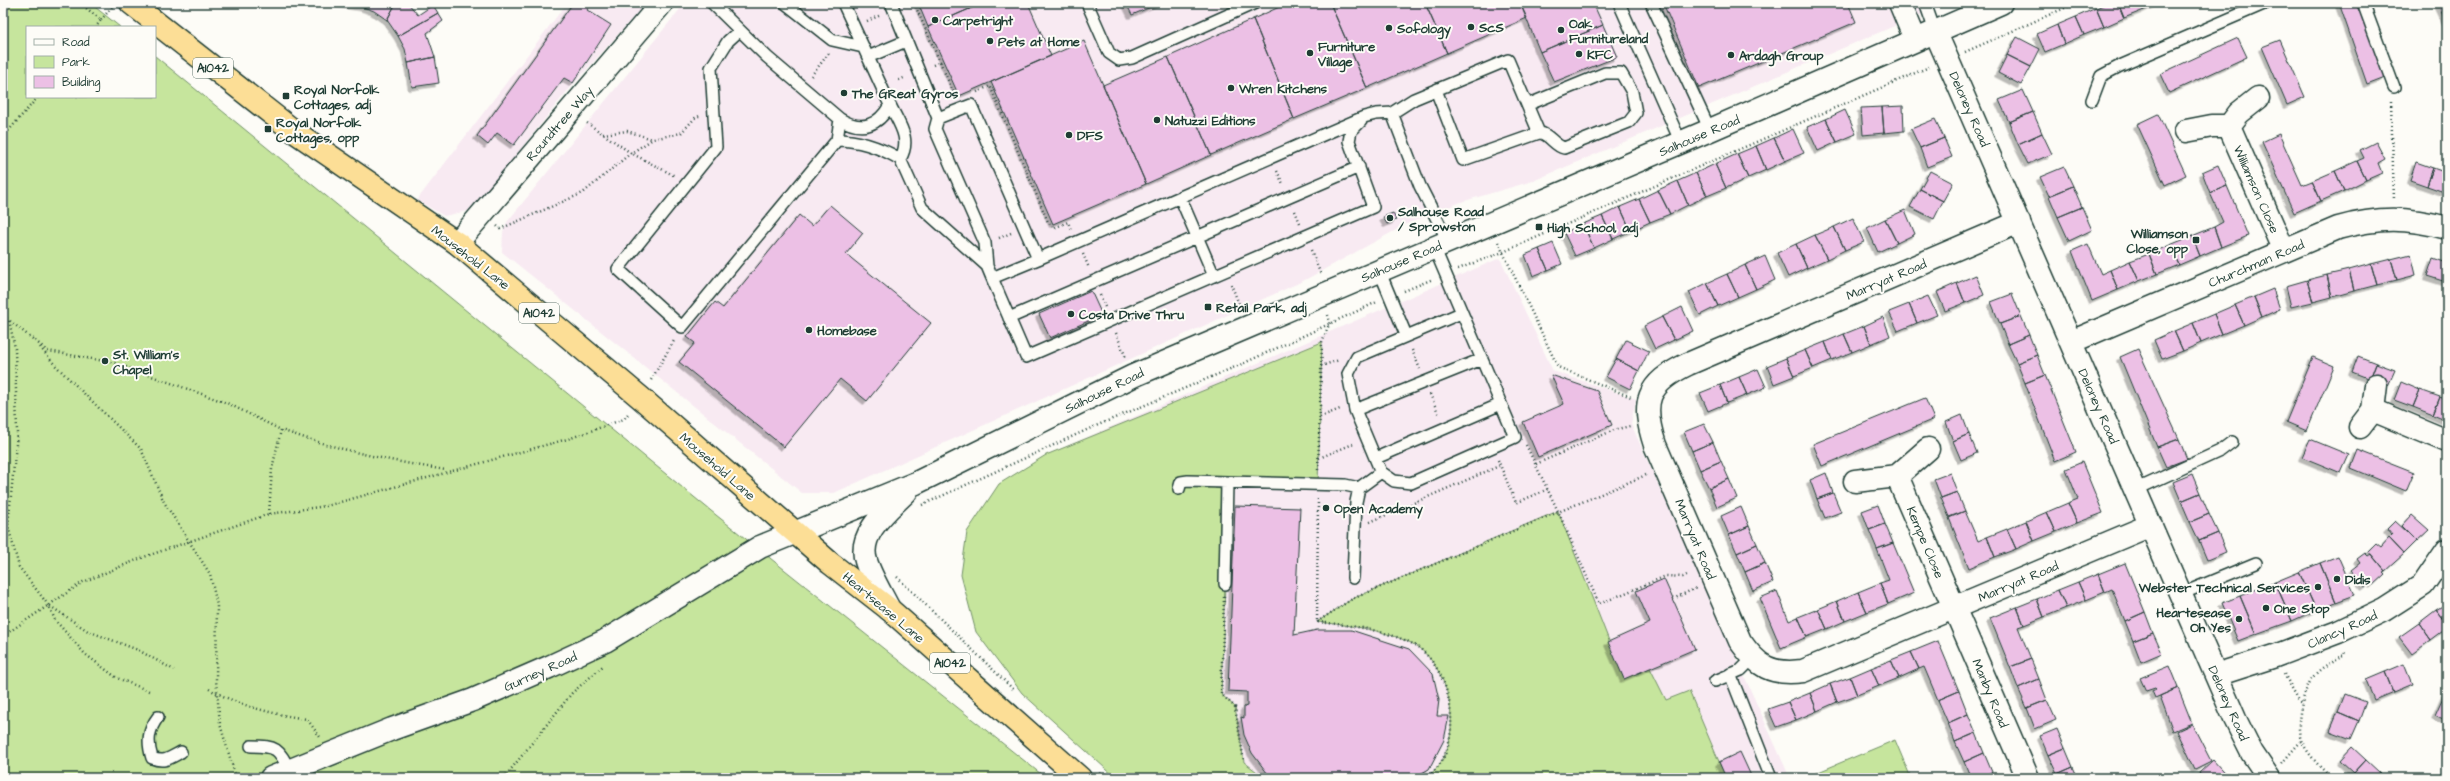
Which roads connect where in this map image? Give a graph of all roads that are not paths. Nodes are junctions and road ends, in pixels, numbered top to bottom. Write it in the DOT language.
graph roads {
  1 [pos="131,3"];
  2 [pos="662,3"];
  3 [pos="712,3"];
  4 [pos="785,3"];
  5 [pos="843,3"];
  6 [pos="890,3"];
  7 [pos="1087,3"];
  8 [pos="1255,3"];
  9 [pos="1619,3"];
  10 [pos="1651,3"];
  11 [pos="1900,3"];
  12 [pos="1925,3"];
  13 [pos="2001,3"];
  14 [pos="2266,3"];
  15 [pos="2363,3"];
  16 [pos="739,31"];
  17 [pos="1935,31"];
  18 [pos="1915,39"];
  19 [pos="906,41"];
  20 [pos="866,52"];
  21 [pos="2394,87"];
  22 [pos="1436,90"];
  23 [pos="2258,98"];
  24 [pos="2092,100"];
  25 [pos="890,105"];
  26 [pos="1527,105"];
  27 [pos="1392,113"];
  28 [pos="938,118"];
  29 [pos="1364,118"];
  30 [pos="840,119"];
  31 [pos="2229,126"];
  32 [pos="1710,130"];
  33 [pos="2186,130"];
  34 [pos="1539,133"];
  35 [pos="836,140"];
  36 [pos="1681,143"];
  37 [pos="900,159"];
  38 [pos="1359,167"];
  39 [pos="1180,197"];
  40 [pos="2019,222"];
  41 [pos="2447,228"];
  42 [pos="1198,237"];
  43 [pos="457,243"];
  44 [pos="1441,244"];
  45 [pos="2284,251"];
  46 [pos="1038,259"];
  47 [pos="987,266"];
  48 [pos="1379,270"];
  49 [pos="1214,276"];
  50 [pos="992,278"];
  51 [pos="1461,313"];
  52 [pos="1009,318"];
  53 [pos="1406,335"];
  54 [pos="2071,342"];
  55 [pos="1482,359"];
  56 [pos="2376,385"];
  57 [pos="1501,404"];
  58 [pos="1354,407"];
  59 [pos="2373,410"];
  60 [pos="2360,427"];
  61 [pos="2447,441"];
  62 [pos="2232,442"];
  63 [pos="1928,449"];
  64 [pos="1376,458"];
  65 [pos="1381,472"];
  66 [pos="1897,476"];
  67 [pos="1855,481"];
  68 [pos="1227,482"];
  69 [pos="916,483"];
  70 [pos="1359,488"];
  71 [pos="1178,489"];
  72 [pos="2135,490"];
  73 [pos="2151,525"];
  74 [pos="794,532"];
  75 [pos="2256,563"];
  76 [pos="2444,564"];
  77 [pos="1353,578"];
  78 [pos="1225,584"];
  79 [pos="2181,594"];
  80 [pos="888,609"];
  81 [pos="1954,609"];
  82 [pos="1753,658"];
  83 [pos="1730,674"];
  84 [pos="2216,675"];
  85 [pos="1715,681"];
  86 [pos="158,717"];
  87 [pos="251,746"];
  88 [pos="181,752"];
  89 [pos="2274,773"];
  90 [pos="280,774"];
  91 [pos="1089,774"];
  92 [pos="1771,778"];
  93 [pos="2028,778"];
  1 -- 43 [label="highway, Mousehold Lane / A1042"];
  2 -- 43 [label="street, Roundtree Way"];
  3 -- 16 [label="lane"];
  4 -- 20 [label="lane"];
  5 -- 20 [label="lane"];
  6 -- 19 [label="lane"];
  7 -- 8 [label="lane"];
  9 -- 36 [label="lane"];
  10 -- 32 [label="lane"];
  11 -- 18 [label="street"];
  12 -- 17 [label="lane"];
  13 -- 17 [label="street, Salhouse Road"];
  14 -- 24 [label="lane"];
  15 -- 21 [label="lane"];
  16 -- 30 [label="lane"];
  16 -- 35 [label="lane"];
  17 -- 18 [label="street, Salhouse Road"];
  17 -- 40 [label="street, Deloney Road"];
  18 -- 32 [label="street, Salhouse Road"];
  19 -- 20 [label="lane"];
  19 -- 28 [label="lane"];
  20 -- 25 [label="lane"];
  22 -- 26 [label="lane"];
  22 -- 27 [label="lane"];
  22 -- 34 [label="lane"];
  23 -- 31 [label="street"];
  25 -- 30 [label="lane"];
  25 -- 37 [label="lane"];
  26 -- 34 [label="lane"];
  26 -- 34 [label="lane"];
  27 -- 29 [label="lane"];
  27 -- 44 [label="lane"];
  28 -- 46 [label="lane"];
  28 -- 47 [label="lane"];
  29 -- 38 [label="lane"];
  29 -- 39 [label="lane"];
  30 -- 35 [label="lane"];
  31 -- 33 [label="street"];
  31 -- 45 [label="street, Williamson Close"];
  32 -- 36 [label="street, Salhouse Road"];
  35 -- 37 [label="lane"];
  36 -- 44 [label="street, Salhouse Road"];
  37 -- 47 [label="lane"];
  38 -- 42 [label="lane"];
  38 -- 49 [label="lane"];
  39 -- 42 [label="lane"];
  39 -- 46 [label="lane"];
  40 -- 54 [label="street, Deloney Road"];
  40 -- 82 [label="street, Marryat Road"];
  41 -- 45 [label="street, Churchman Road"];
  42 -- 49 [label="lane"];
  42 -- 52 [label="lane"];
  43 -- 74 [label="highway, Mousehold Lane / A1042"];
  44 -- 48 [label="street, Salhouse Road"];
  44 -- 51 [label="lane"];
  45 -- 54 [label="street, Churchman Road"];
  46 -- 50 [label="lane"];
  47 -- 50 [label="lane"];
  48 -- 53 [label="lane"];
  48 -- 69 [label="street, Salhouse Road"];
  49 -- 52 [label="lane"];
  50 -- 52 [label="lane"];
  51 -- 53 [label="lane"];
  51 -- 55 [label="lane"];
  53 -- 58 [label="lane"];
  54 -- 72 [label="street, Deloney Road"];
  55 -- 57 [label="lane"];
  55 -- 58 [label="lane"];
  56 -- 59 [label="street"];
  57 -- 64 [label="lane"];
  57 -- 65 [label="lane"];
  58 -- 64 [label="lane"];
  59 -- 60 [label="street"];
  59 -- 61 [label="street"];
  62 -- 72 [label="lane"];
  63 -- 66 [label="street"];
  64 -- 65 [label="lane"];
  65 -- 70 [label="lane"];
  66 -- 67 [label="street"];
  66 -- 81 [label="street, Kempe Close"];
  68 -- 70 [label="lane"];
  68 -- 71 [label="lane"];
  68 -- 78 [label="lane"];
  69 -- 74 [label="street, Salhouse Road"];
  69 -- 80 [label="street, Salhouse Road"];
  70 -- 77 [label="lane"];
  72 -- 73 [label="street, Deloney Road"];
  73 -- 79 [label="street, Deloney Road"];
  73 -- 81 [label="street, Marryat Road"];
  74 -- 80 [label="highway, Heartsease Lane / A1042"];
  74 -- 90 [label="street, Gurney Road"];
  75 -- 79 [label="lane"];
  76 -- 84 [label="street, Clancy Road"];
  79 -- 84 [label="street, Deloney Road"];
  80 -- 91 [label="highway, Heartsease Lane / A1042"];
  81 -- 82 [label="street, Marryat Road"];
  81 -- 93 [label="street, Manby Road"];
  82 -- 83 [label="lane"];
  83 -- 85 [label="lane"];
  83 -- 92 [label="lane"];
  84 -- 89 [label="street, Deloney Road"];
  86 -- 88 [label="lane"];
  87 -- 90 [label="lane"];
}
